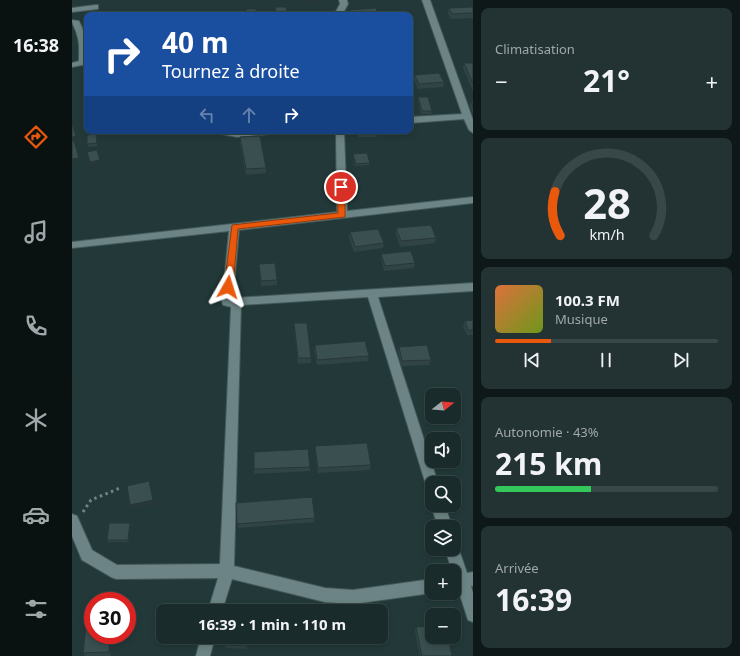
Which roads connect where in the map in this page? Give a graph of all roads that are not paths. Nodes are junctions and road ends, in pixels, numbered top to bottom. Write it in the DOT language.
graph roads {
  1 [pos="343,0"];
  2 [pos="426,0"];
  3 [pos="95,7"];
  4 [pos="72,10"];
  5 [pos="340,12"];
  6 [pos="72,22"];
  7 [pos="84,46"];
  8 [pos="84,64"];
  9 [pos="72,65"];
  10 [pos="467,116"];
  11 [pos="413,120"];
  12 [pos="473,130"];
  13 [pos="340,134"];
  14 [pos="473,200"];
  15 [pos="342,215"];
  16 [pos="234,227"];
  17 [pos="72,244"];
  18 [pos="473,287"];
  19 [pos="372,293"];
  20 [pos="227,302"];
  21 [pos="429,476"];
  22 [pos="72,520"];
  23 [pos="454,556"];
  24 [pos="227,571"];
  25 [pos="463,581"];
  26 [pos="425,587"];
  27 [pos="217,604"];
  28 [pos="473,615"];
  29 [pos="206,644"];
  30 [pos="203,656"];
  1 -- 5 [label="street"];
  2 -- 10 [label="street"];
  3 -- 4 [label="street"];
  6 -- 7 [label="street"];
  8 -- 9 [label="street"];
  10 -- 11 [label="street"];
  10 -- 12 [label="street"];
  13 -- 15 [label="street"];
  14 -- 15 [label="street"];
  15 -- 16 [label="street"];
  16 -- 17 [label="street"];
  16 -- 20 [label="street"];
  18 -- 19 [label="street"];
  19 -- 20 [label="street"];
  19 -- 21 [label="street"];
  20 -- 24 [label="street"];
  22 -- 24 [label="street"];
  23 -- 25 [label="street"];
  24 -- 26 [label="street"];
  24 -- 27 [label="street"];
  25 -- 28 [label="street"];
  29 -- 30 [label="street"];
}
